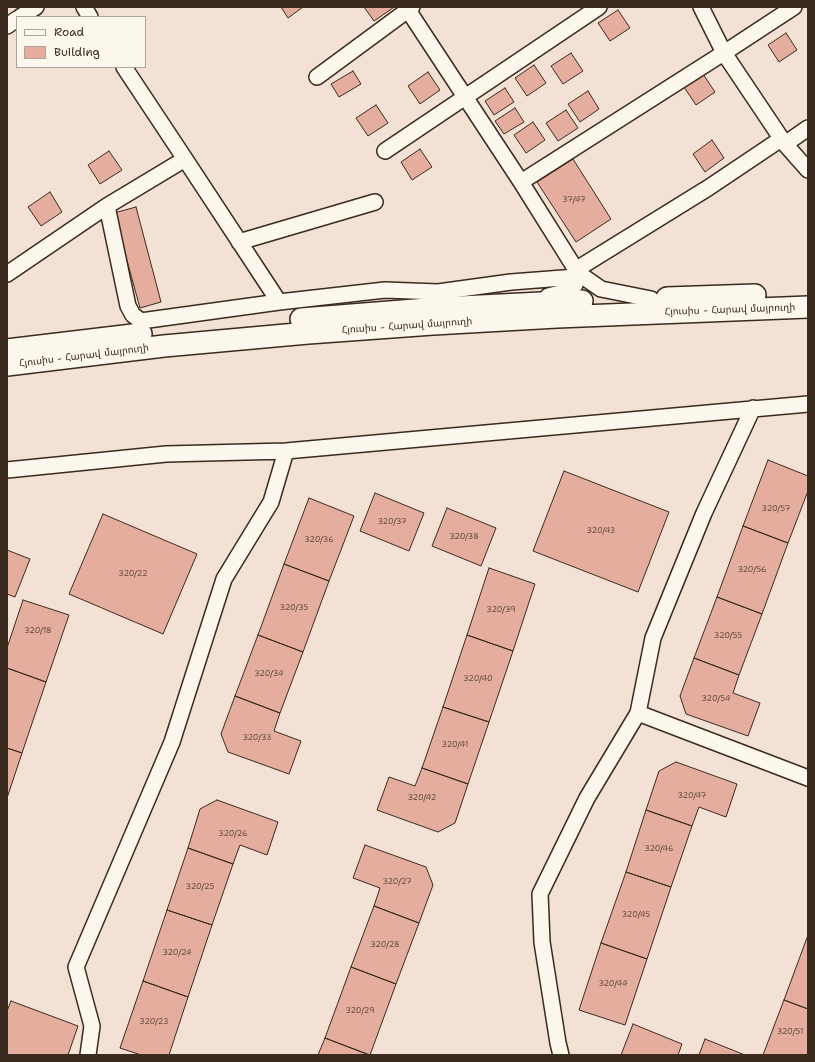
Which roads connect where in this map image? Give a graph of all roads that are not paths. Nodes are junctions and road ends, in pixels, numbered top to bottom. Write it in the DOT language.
graph roads {
  1 [pos="36,7"];
  2 [pos="84,7"];
  3 [pos="599,7"];
  4 [pos="701,7"];
  5 [pos="794,7"];
  6 [pos="408,8"];
  7 [pos="22,16"];
  8 [pos="89,16"];
  9 [pos="16,20"];
  10 [pos="7,26"];
  11 [pos="724,53"];
  12 [pos="125,68"];
  13 [pos="317,77"];
  14 [pos="465,96"];
  15 [pos="808,128"];
  16 [pos="783,141"];
  17 [pos="385,151"];
  18 [pos="185,158"];
  19 [pos="808,170"];
  20 [pos="521,182"];
  21 [pos="375,202"];
  22 [pos="107,206"];
  23 [pos="240,242"];
  24 [pos="577,273"];
  25 [pos="7,274"];
  26 [pos="808,294"];
  27 [pos="651,299"];
  28 [pos="279,302"];
  29 [pos="522,304"];
  30 [pos="808,307"];
  31 [pos="11,348"];
  32 [pos="7,365"];
  33 [pos="808,404"];
  34 [pos="753,408"];
  35 [pos="286,451"];
  36 [pos="7,470"];
  37 [pos="638,713"];
  38 [pos="808,778"];
  39 [pos="88,1055"];
  40 [pos="561,1055"];
  1 -- 7 [label="street"];
  2 -- 8 [label="street"];
  3 -- 14 [label="street"];
  4 -- 11 [label="street"];
  5 -- 11 [label="street"];
  6 -- 13 [label="street"];
  6 -- 14 [label="street"];
  9 -- 10 [label="street"];
  11 -- 16 [label="street"];
  11 -- 20 [label="street"];
  12 -- 18 [label="street"];
  14 -- 17 [label="street"];
  14 -- 20 [label="street"];
  15 -- 16 [label="street"];
  16 -- 19 [label="street"];
  16 -- 24 [label="street"];
  18 -- 22 [label="street"];
  18 -- 23 [label="street"];
  20 -- 24 [label="street"];
  21 -- 23 [label="street"];
  22 -- 25 [label="street"];
  22 -- 28 [label="street"];
  23 -- 28 [label="street"];
  24 -- 27 [label="street"];
  24 -- 28 [label="street"];
  24 -- 29 [label="street"];
  26 -- 27 [label="highway, Հյուսիս - Հարավ մայրուղի"];
  27 -- 29 [label="highway, Հյուսիս - Հարավ մայրուղի"];
  29 -- 31 [label="highway, Հյուսիս - Հարավ մայրուղի"];
  30 -- 32 [label="highway, Հյուսիս - Հարավ մայրուղի"];
  33 -- 34 [label="street"];
  34 -- 35 [label="street"];
  34 -- 37 [label="street"];
  35 -- 36 [label="street"];
  35 -- 39 [label="street"];
  37 -- 38 [label="street"];
  37 -- 40 [label="street"];
}
